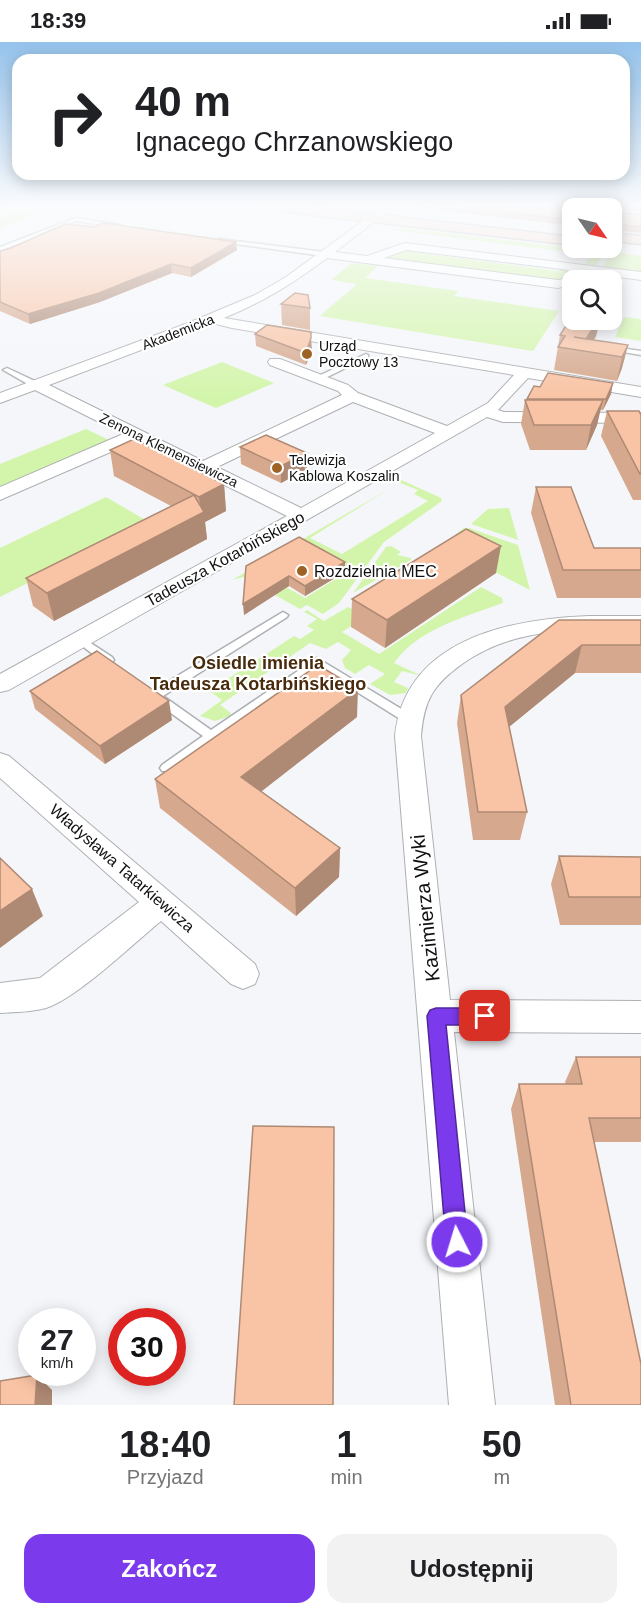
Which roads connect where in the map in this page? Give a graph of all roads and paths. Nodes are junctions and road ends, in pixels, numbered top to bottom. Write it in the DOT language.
graph roads {
  1 [pos="301,271"];
  2 [pos="452,271"];
  3 [pos="575,271"];
  4 [pos="598,271"];
  5 [pos="641,276"];
  6 [pos="213,319"];
  7 [pos="613,349"];
  8 [pos="641,353"];
  9 [pos="366,356"];
  10 [pos="275,362"];
  11 [pos="8,370"];
  12 [pos="524,373"];
  13 [pos="318,378"];
  14 [pos="36,385"];
  15 [pos="641,392"];
  16 [pos="352,396"];
  17 [pos="0,398"];
  18 [pos="485,411"];
  19 [pos="641,418"];
  20 [pos="448,432"];
  21 [pos="136,435"];
  22 [pos="204,467"];
  23 [pos="0,494"];
  24 [pos="302,516"];
  25 [pos="283,615"];
  26 [pos="641,623"];
  27 [pos="80,639"];
  28 [pos="118,667"];
  29 [pos="0,684"];
  30 [pos="409,719"];
  31 [pos="211,736"];
  32 [pos="0,763"];
  33 [pos="166,768"];
  34 [pos="162,902"];
  35 [pos="243,974"];
  36 [pos="0,998"];
  37 [pos="436,1016"];
  38 [pos="641,1017"];
  39 [pos="472,1405"];
  1 -- 6 [label="street, Akademicka"];
  2 -- 3 [label="street"];
  4 -- 5 [label="street"];
  6 -- 12 [label="street"];
  6 -- 14 [label="street, Akademicka"];
  7 -- 8 [label="lane"];
  9 -- 13 [label="lane"];
  10 -- 13 [label="street"];
  11 -- 14 [label="lane"];
  12 -- 15 [label="street"];
  12 -- 18 [label="street, Tadeusza Kotarbińskiego"];
  13 -- 16 [label="street"];
  14 -- 17 [label="street, Akademicka"];
  14 -- 21 [label="street, Zenona Klemensiewicza"];
  16 -- 20 [label="street"];
  16 -- 22 [label="street"];
  18 -- 19 [label="street"];
  18 -- 20 [label="street, Tadeusza Kotarbińskiego"];
  20 -- 24 [label="street, Tadeusza Kotarbińskiego"];
  21 -- 22 [label="street, Zenona Klemensiewicza"];
  21 -- 23 [label="street"];
  22 -- 24 [label="street, Zenona Klemensiewicza"];
  24 -- 27 [label="street, Tadeusza Kotarbińskiego"];
  25 -- 31 [label="lane"];
  26 -- 30 [label="street, Kazimierza Wyki"];
  27 -- 28 [label="lane"];
  27 -- 29 [label="street, Tadeusza Kotarbińskiego"];
  30 -- 31 [label="lane"];
  30 -- 37 [label="street, Kazimierza Wyki"];
  31 -- 33 [label="lane"];
  32 -- 34 [label="street, Władysława Tatarkiewicza"];
  34 -- 35 [label="street, Władysława Tatarkiewicza"];
  34 -- 36 [label="street"];
  37 -- 38 [label="street"];
  37 -- 39 [label="street, Kazimierza Wyki"];
}
